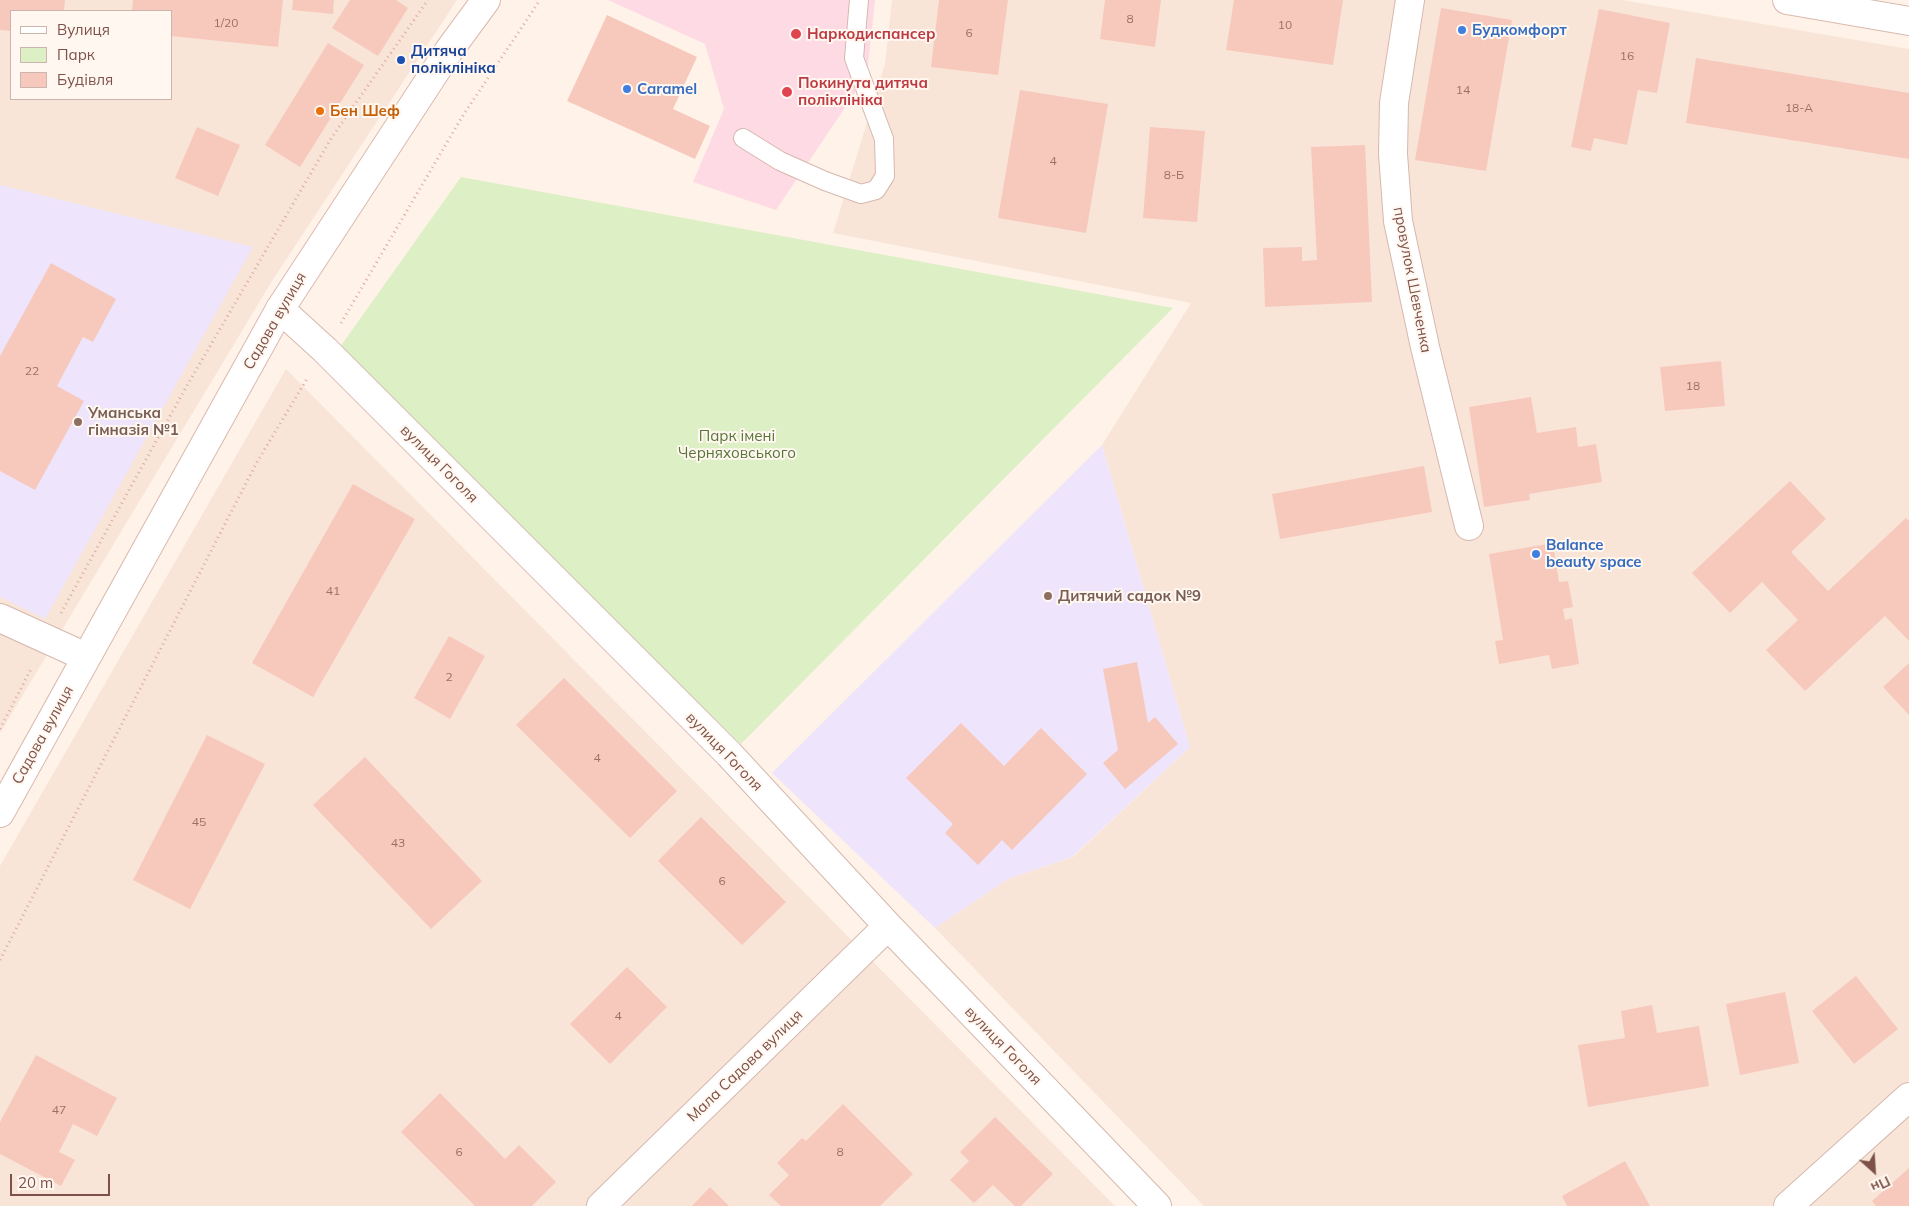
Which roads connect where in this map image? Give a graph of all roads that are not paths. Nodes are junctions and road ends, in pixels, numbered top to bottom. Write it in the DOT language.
graph roads {
  1 [pos="486,0"];
  2 [pos="859,0"];
  3 [pos="1410,0"];
  4 [pos="1787,0"];
  5 [pos="1909,21"];
  6 [pos="743,138"];
  7 [pos="280,309"];
  8 [pos="1469,526"];
  9 [pos="0,618"];
  10 [pos="86,657"];
  11 [pos="0,813"];
  12 [pos="888,926"];
  13 [pos="1909,1097"];
  14 [pos="601,1206"];
  15 [pos="1157,1206"];
  16 [pos="1788,1206"];
  1 -- 7 [label="street, Садова вулиця"];
  2 -- 6 [label="lane"];
  3 -- 8 [label="street, провулок Шевченка"];
  4 -- 5 [label="street"];
  7 -- 10 [label="street, Садова вулиця"];
  7 -- 12 [label="street, вулиця Гоголя"];
  9 -- 10 [label="street"];
  10 -- 11 [label="street, Садова вулиця"];
  12 -- 14 [label="street, Мала Садова вулиця"];
  12 -- 15 [label="street, вулиця Гоголя"];
  13 -- 16 [label="street"];
}
